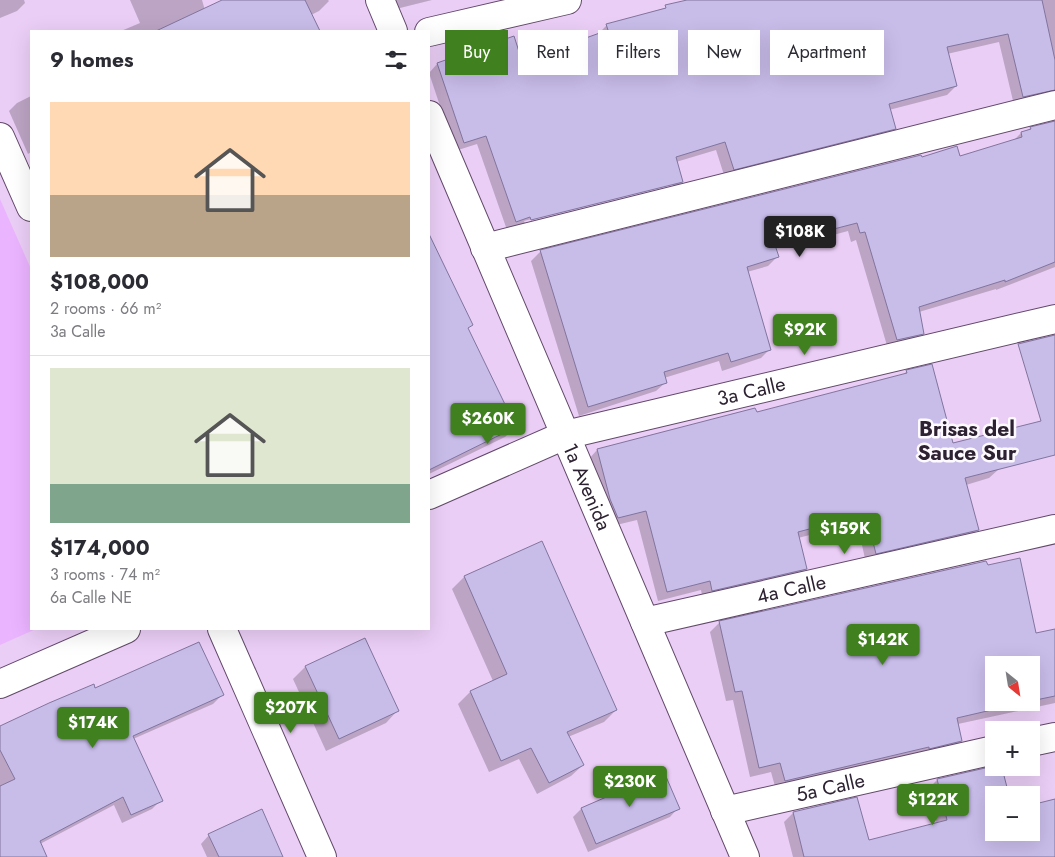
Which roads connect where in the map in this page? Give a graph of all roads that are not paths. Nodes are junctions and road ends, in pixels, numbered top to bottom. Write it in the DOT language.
graph roads {
  1 [pos="380,0"];
  2 [pos="567,0"];
  3 [pos="393,30"];
  4 [pos="430,32"];
  5 [pos="1055,105"];
  6 [pos="430,117"];
  7 [pos="0,137"];
  8 [pos="30,204"];
  9 [pos="485,248"];
  10 [pos="1055,318"];
  11 [pos="565,435"];
  12 [pos="430,495"];
  13 [pos="1055,529"];
  14 [pos="645,622"];
  15 [pos="124,630"];
  16 [pos="222,630"];
  17 [pos="0,684"];
  18 [pos="1055,737"];
  19 [pos="1040,740"];
  20 [pos="985,752"];
  21 [pos="725,811"];
  22 [pos="322,857"];
  23 [pos="745,857"];
  1 -- 3 [label="street"];
  2 -- 4 [label="street"];
  5 -- 9 [label="street"];
  6 -- 9 [label="street, 1a Avenida"];
  7 -- 8 [label="street"];
  9 -- 11 [label="street, 1a Avenida"];
  10 -- 11 [label="street, 3a Calle"];
  11 -- 12 [label="street, 3a Calle"];
  11 -- 14 [label="street, 1a Avenida"];
  13 -- 14 [label="street, 4a Calle"];
  14 -- 21 [label="street, 1a Avenida"];
  15 -- 17 [label="street"];
  16 -- 22 [label="street"];
  18 -- 19 [label="street"];
  20 -- 21 [label="street, 5a Calle"];
  21 -- 23 [label="street, 1a Avenida"];
}
